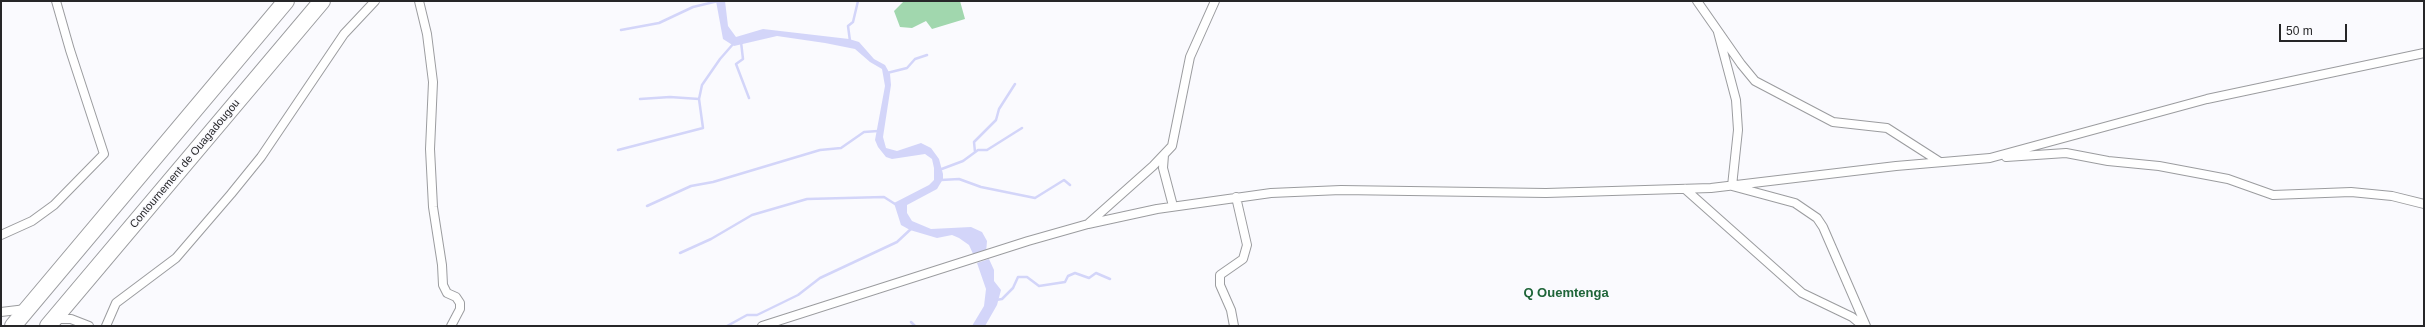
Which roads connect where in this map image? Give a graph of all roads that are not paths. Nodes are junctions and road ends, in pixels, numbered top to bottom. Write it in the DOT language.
graph roads {
  1 [pos="56,1"];
  2 [pos="286,1"];
  3 [pos="322,1"];
  4 [pos="375,1"];
  5 [pos="419,1"];
  6 [pos="1215,1"];
  7 [pos="1697,1"];
  8 [pos="1718,32"];
  9 [pos="2424,53"];
  10 [pos="1164,154"];
  11 [pos="1990,158"];
  12 [pos="1940,162"];
  13 [pos="1732,186"];
  14 [pos="1685,189"];
  15 [pos="1236,198"];
  16 [pos="2424,204"];
  17 [pos="1173,206"];
  18 [pos="1088,224"];
  19 [pos="1,235"];
  20 [pos="30,308"];
  21 [pos="1,312"];
  22 [pos="51,322"];
  23 [pos="14,326"];
  24 [pos="89,326"];
  25 [pos="106,326"];
  26 [pos="451,326"];
  27 [pos="762,326"];
  28 [pos="1234,326"];
  29 [pos="1864,326"];
  1 -- 19 [label="street"];
  2 -- 20 [label="highway"];
  3 -- 22 [label="highway, Contournement de Ouagadougou"];
  4 -- 25 [label="street"];
  5 -- 26 [label="street"];
  6 -- 10 [label="street"];
  7 -- 8 [label="street"];
  8 -- 12 [label="street"];
  8 -- 13 [label="street"];
  9 -- 11 [label="street"];
  10 -- 17 [label="street"];
  10 -- 18 [label="street"];
  11 -- 12 [label="street"];
  11 -- 16 [label="street"];
  12 -- 13 [label="street"];
  13 -- 14 [label="street"];
  13 -- 29 [label="street"];
  14 -- 15 [label="street"];
  14 -- 29 [label="street"];
  15 -- 17 [label="street"];
  15 -- 28 [label="street"];
  17 -- 18 [label="street"];
  18 -- 27 [label="street"];
  20 -- 21 [label="street"];
  20 -- 22 [label="highway"];
  20 -- 23 [label="highway"];
  22 -- 24 [label="street"];
}
